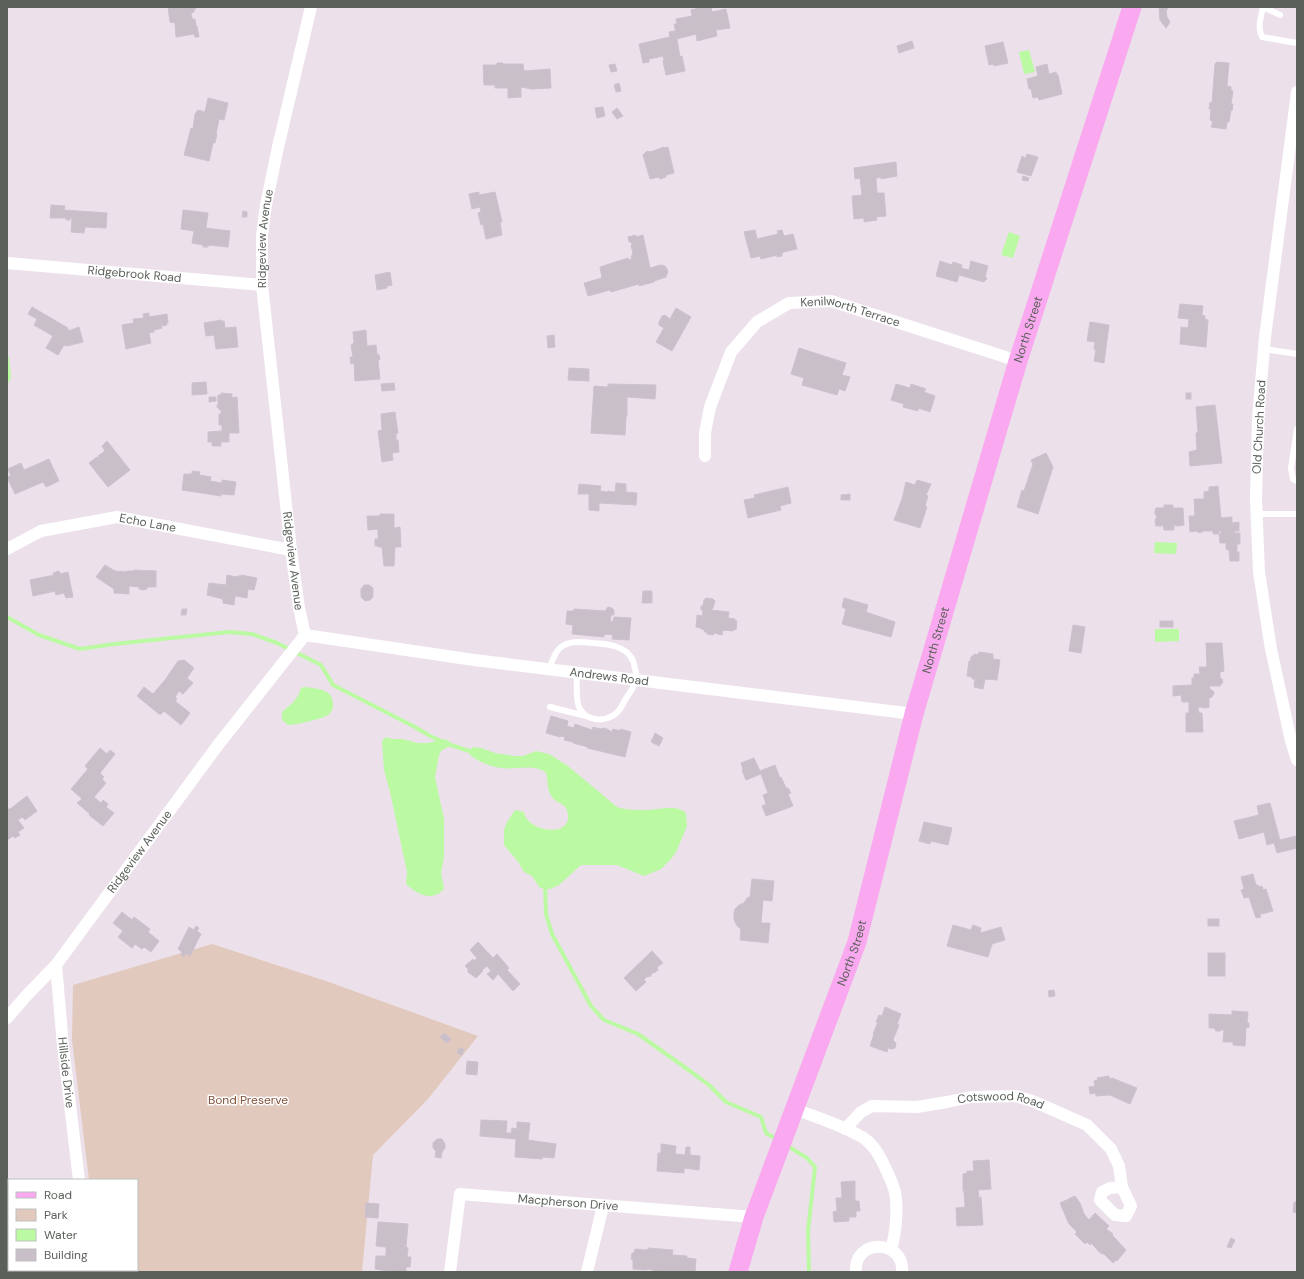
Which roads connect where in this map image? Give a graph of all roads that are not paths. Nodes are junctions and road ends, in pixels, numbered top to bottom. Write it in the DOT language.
graph roads {
  1 [pos="311,7"];
  2 [pos="1132,7"];
  3 [pos="1263,7"];
  4 [pos="1280,16"];
  5 [pos="1297,43"];
  6 [pos="1297,92"];
  7 [pos="1293,155"];
  8 [pos="7,263"];
  9 [pos="262,285"];
  10 [pos="1264,349"];
  11 [pos="1297,354"];
  12 [pos="1018,361"];
  13 [pos="1297,429"];
  14 [pos="705,456"];
  15 [pos="1297,481"];
  16 [pos="1257,514"];
  17 [pos="1297,514"];
  18 [pos="7,549"];
  19 [pos="291,550"];
  20 [pos="301,640"];
  21 [pos="549,669"];
  22 [pos="577,673"];
  23 [pos="636,680"];
  24 [pos="550,707"];
  25 [pos="914,714"];
  26 [pos="586,716"];
  27 [pos="1297,760"];
  28 [pos="56,965"];
  29 [pos="7,1018"];
  30 [pos="795,1109"];
  31 [pos="846,1129"];
  32 [pos="79,1179"];
  33 [pos="1122,1186"];
  34 [pos="603,1206"];
  35 [pos="754,1217"];
  36 [pos="891,1249"];
  37 [pos="450,1272"];
  38 [pos="587,1272"];
  39 [pos="738,1272"];
  40 [pos="856,1272"];
  41 [pos="902,1272"];
  1 -- 9 [label="street, Ridgeview Avenue"];
  2 -- 12 [label="main road, North Street"];
  3 -- 4 [label="lane"];
  3 -- 5 [label="lane"];
  6 -- 7 [label="street, Old Church Road"];
  7 -- 10 [label="street, Old Church Road"];
  8 -- 9 [label="street, Ridgebrook Road"];
  9 -- 19 [label="street, Ridgeview Avenue"];
  10 -- 11 [label="lane"];
  10 -- 16 [label="street, Old Church Road"];
  12 -- 14 [label="street, Kenilworth Terrace"];
  12 -- 25 [label="main road, North Street"];
  13 -- 15 [label="lane"];
  16 -- 17 [label="lane"];
  16 -- 27 [label="street, Old Church Road"];
  18 -- 19 [label="street, Echo Lane"];
  19 -- 20 [label="street, Ridgeview Avenue"];
  20 -- 21 [label="street, Andrews Road"];
  20 -- 28 [label="street, Ridgeview Avenue"];
  21 -- 22 [label="street, Andrews Road"];
  21 -- 23 [label="lane"];
  22 -- 23 [label="street, Andrews Road"];
  22 -- 26 [label="lane"];
  23 -- 25 [label="street, Andrews Road"];
  23 -- 26 [label="lane"];
  24 -- 26 [label="lane"];
  25 -- 30 [label="main road, North Street"];
  28 -- 29 [label="street, Ridgeview Avenue"];
  28 -- 32 [label="street, Hillside Drive"];
  30 -- 31 [label="street"];
  30 -- 35 [label="main road, North Street"];
  31 -- 33 [label="street, Cotswood Road"];
  31 -- 36 [label="street"];
  34 -- 35 [label="street, Macpherson Drive"];
  34 -- 37 [label="street, Macpherson Drive"];
  34 -- 38 [label="street"];
  35 -- 39 [label="main road, North Street"];
  36 -- 40 [label="street"];
  36 -- 41 [label="street"];
}
